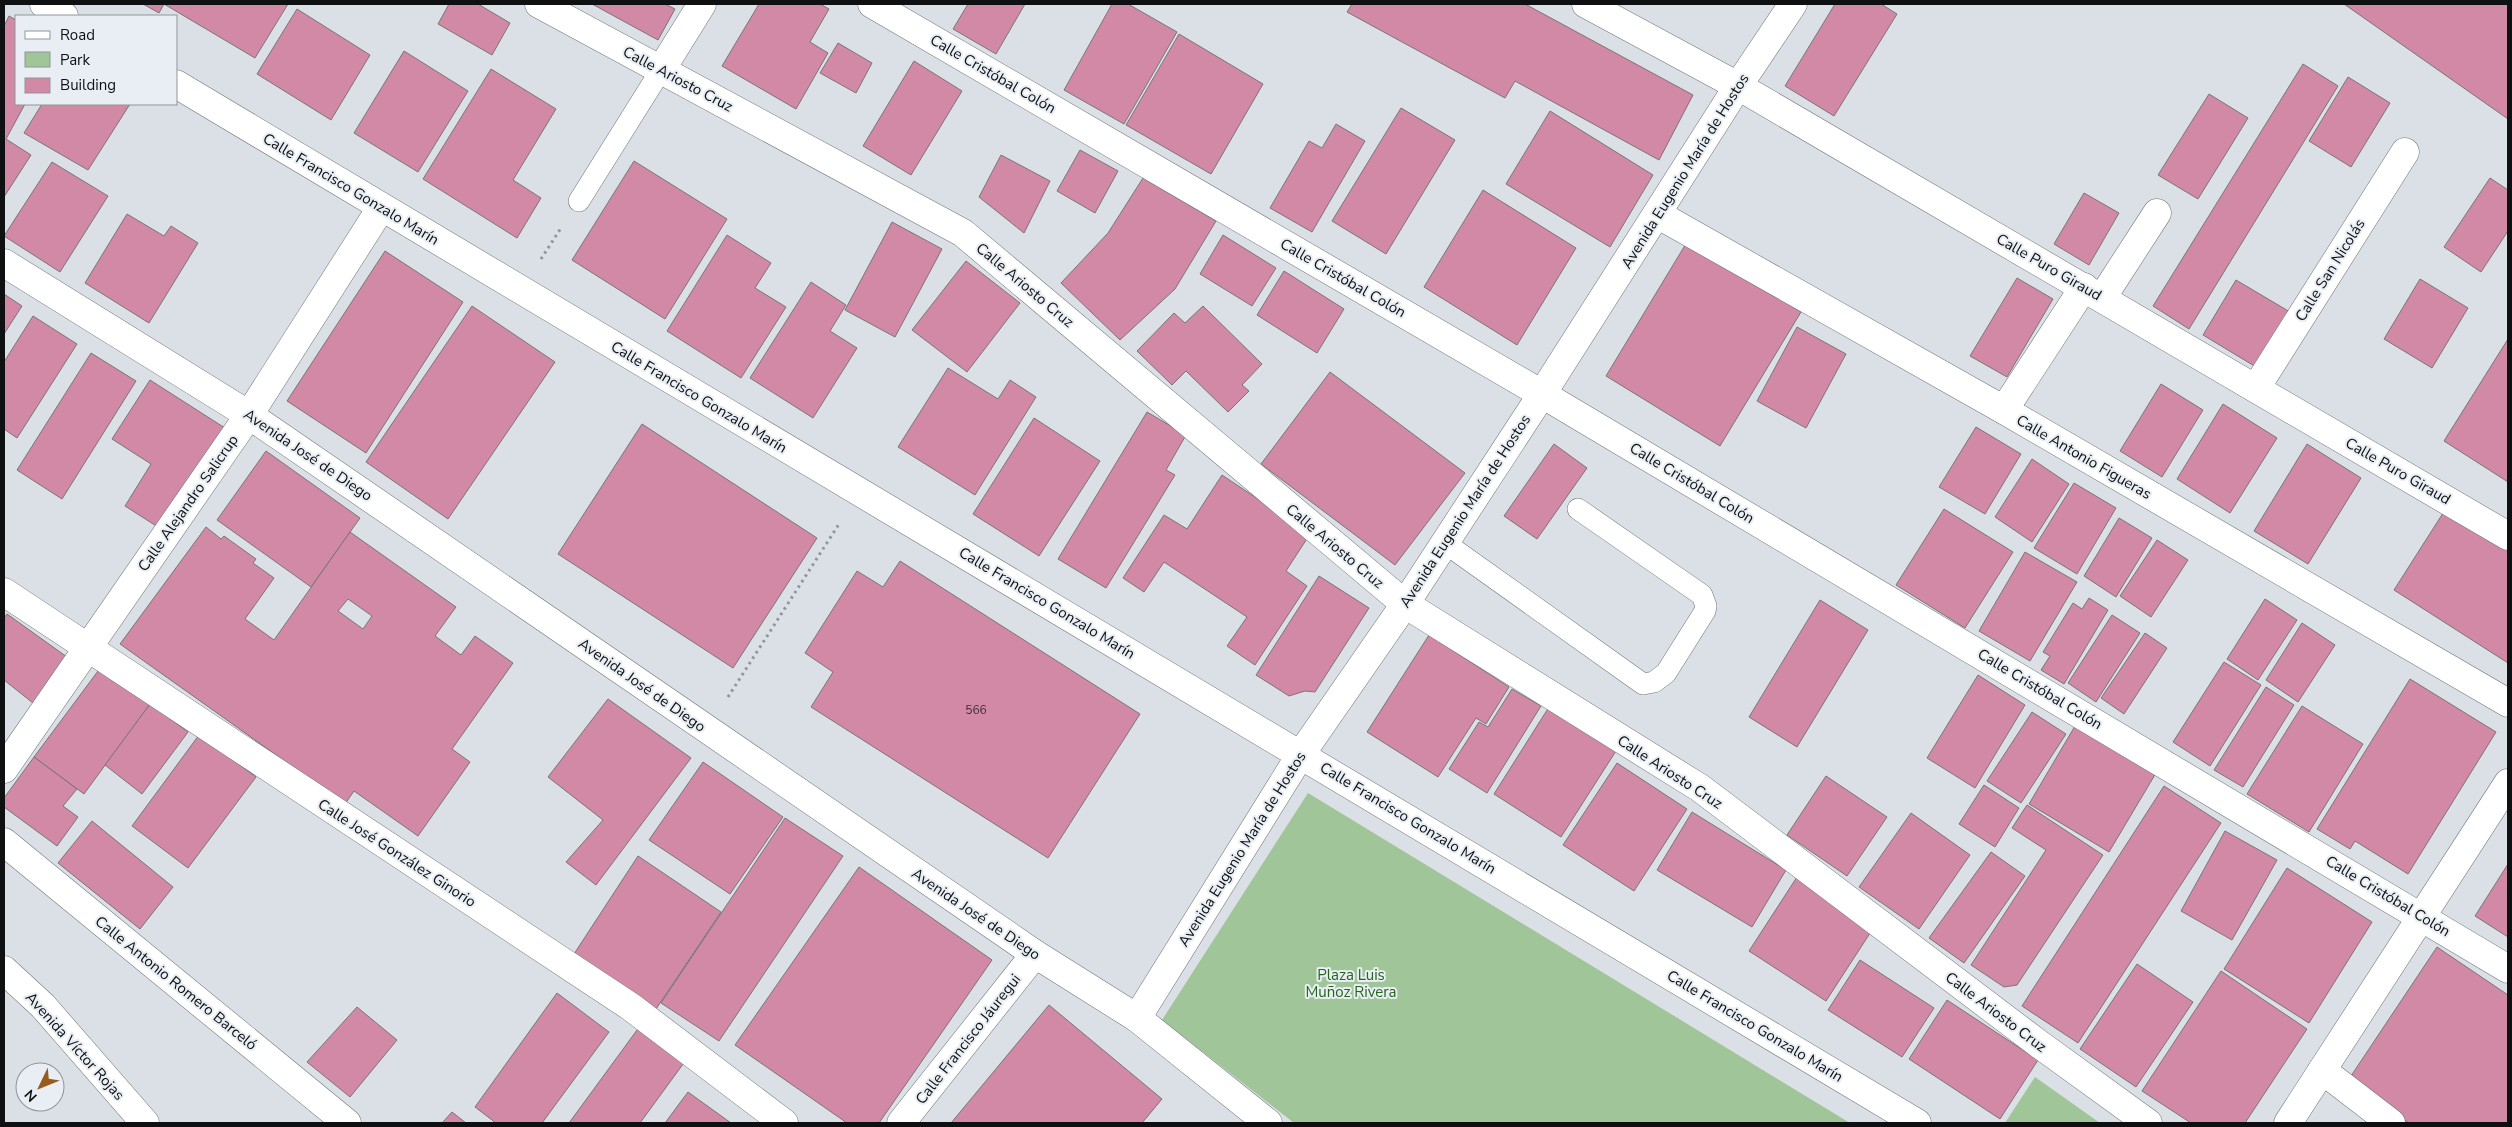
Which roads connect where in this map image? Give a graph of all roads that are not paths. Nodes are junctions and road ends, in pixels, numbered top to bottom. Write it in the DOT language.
graph roads {
  1 [pos="44,4"];
  2 [pos="539,4"];
  3 [pos="702,4"];
  4 [pos="872,4"];
  5 [pos="1586,4"];
  6 [pos="1794,4"];
  7 [pos="62,15"];
  8 [pos="661,70"];
  9 [pos="178,85"];
  10 [pos="1738,86"];
  11 [pos="2404,152"];
  12 [pos="579,201"];
  13 [pos="381,208"];
  14 [pos="2157,213"];
  15 [pos="1657,214"];
  16 [pos="4,263"];
  17 [pos="2093,293"];
  18 [pos="2256,388"];
  19 [pos="1542,394"];
  20 [pos="2004,410"];
  21 [pos="249,415"];
  22 [pos="1578,509"];
  23 [pos="2508,536"];
  24 [pos="1445,543"];
  25 [pos="4,592"];
  26 [pos="1404,604"];
  27 [pos="88,648"];
  28 [pos="2508,703"];
  29 [pos="1301,754"];
  30 [pos="4,769"];
  31 [pos="2508,783"];
  32 [pos="4,842"];
  33 [pos="2422,916"];
  34 [pos="1035,954"];
  35 [pos="2508,969"];
  36 [pos="4,970"];
  37 [pos="1136,1018"];
  38 [pos="2322,1070"];
  39 [pos="145,1123"];
  40 [pos="347,1123"];
  41 [pos="784,1123"];
  42 [pos="901,1123"];
  43 [pos="1268,1123"];
  44 [pos="1917,1123"];
  45 [pos="2148,1123"];
  46 [pos="2288,1123"];
  47 [pos="2391,1123"];
  1 -- 7 [label="street"];
  2 -- 8 [label="street, Calle Ariosto Cruz"];
  3 -- 8 [label="street"];
  4 -- 19 [label="street, Calle Cristóbal Colón"];
  5 -- 10 [label="street, Calle Puro Giraud"];
  6 -- 10 [label="street, Avenida Eugenio María de Hostos"];
  8 -- 12 [label="lane"];
  8 -- 26 [label="street, Calle Ariosto Cruz"];
  9 -- 13 [label="street, Calle Francisco Gonzalo Marín"];
  10 -- 15 [label="street, Avenida Eugenio María de Hostos"];
  10 -- 17 [label="street, Calle Puro Giraud"];
  11 -- 18 [label="street, Calle San Nicolás"];
  13 -- 21 [label="street, Calle Alejandro Salicrup"];
  13 -- 29 [label="street, Calle Francisco Gonzalo Marín"];
  14 -- 17 [label="street"];
  15 -- 19 [label="street, Avenida Eugenio María de Hostos"];
  15 -- 20 [label="street, Calle Antonio Figueras"];
  16 -- 21 [label="street, Avenida José de Diego"];
  17 -- 18 [label="street, Calle Puro Giraud"];
  17 -- 20 [label="street"];
  18 -- 23 [label="street, Calle Puro Giraud"];
  19 -- 24 [label="street, Avenida Eugenio María de Hostos"];
  19 -- 33 [label="street, Calle Cristóbal Colón"];
  20 -- 28 [label="street, Calle Antonio Figueras"];
  21 -- 27 [label="street, Calle Alejandro Salicrup"];
  21 -- 34 [label="street, Avenida José de Diego"];
  22 -- 24 [label="lane"];
  24 -- 26 [label="street, Avenida Eugenio María de Hostos"];
  25 -- 27 [label="street, Calle José González Ginorio"];
  26 -- 29 [label="street, Avenida Eugenio María de Hostos"];
  26 -- 45 [label="street, Calle Ariosto Cruz"];
  27 -- 30 [label="street, Calle Alejandro Salicrup"];
  27 -- 41 [label="street, Calle José González Ginorio"];
  29 -- 37 [label="street, Avenida Eugenio María de Hostos"];
  29 -- 44 [label="street, Calle Francisco Gonzalo Marín"];
  31 -- 33 [label="street"];
  32 -- 40 [label="street, Calle Antonio Romero Barceló"];
  33 -- 35 [label="street, Calle Cristóbal Colón"];
  33 -- 38 [label="street"];
  34 -- 37 [label="street, Avenida José de Diego"];
  34 -- 42 [label="street, Calle Francisco Jáuregui"];
  36 -- 39 [label="street, Avenida Víctor Rojas"];
  37 -- 43 [label="street, Avenida José de Diego"];
  38 -- 46 [label="street"];
  38 -- 47 [label="street"];
}
